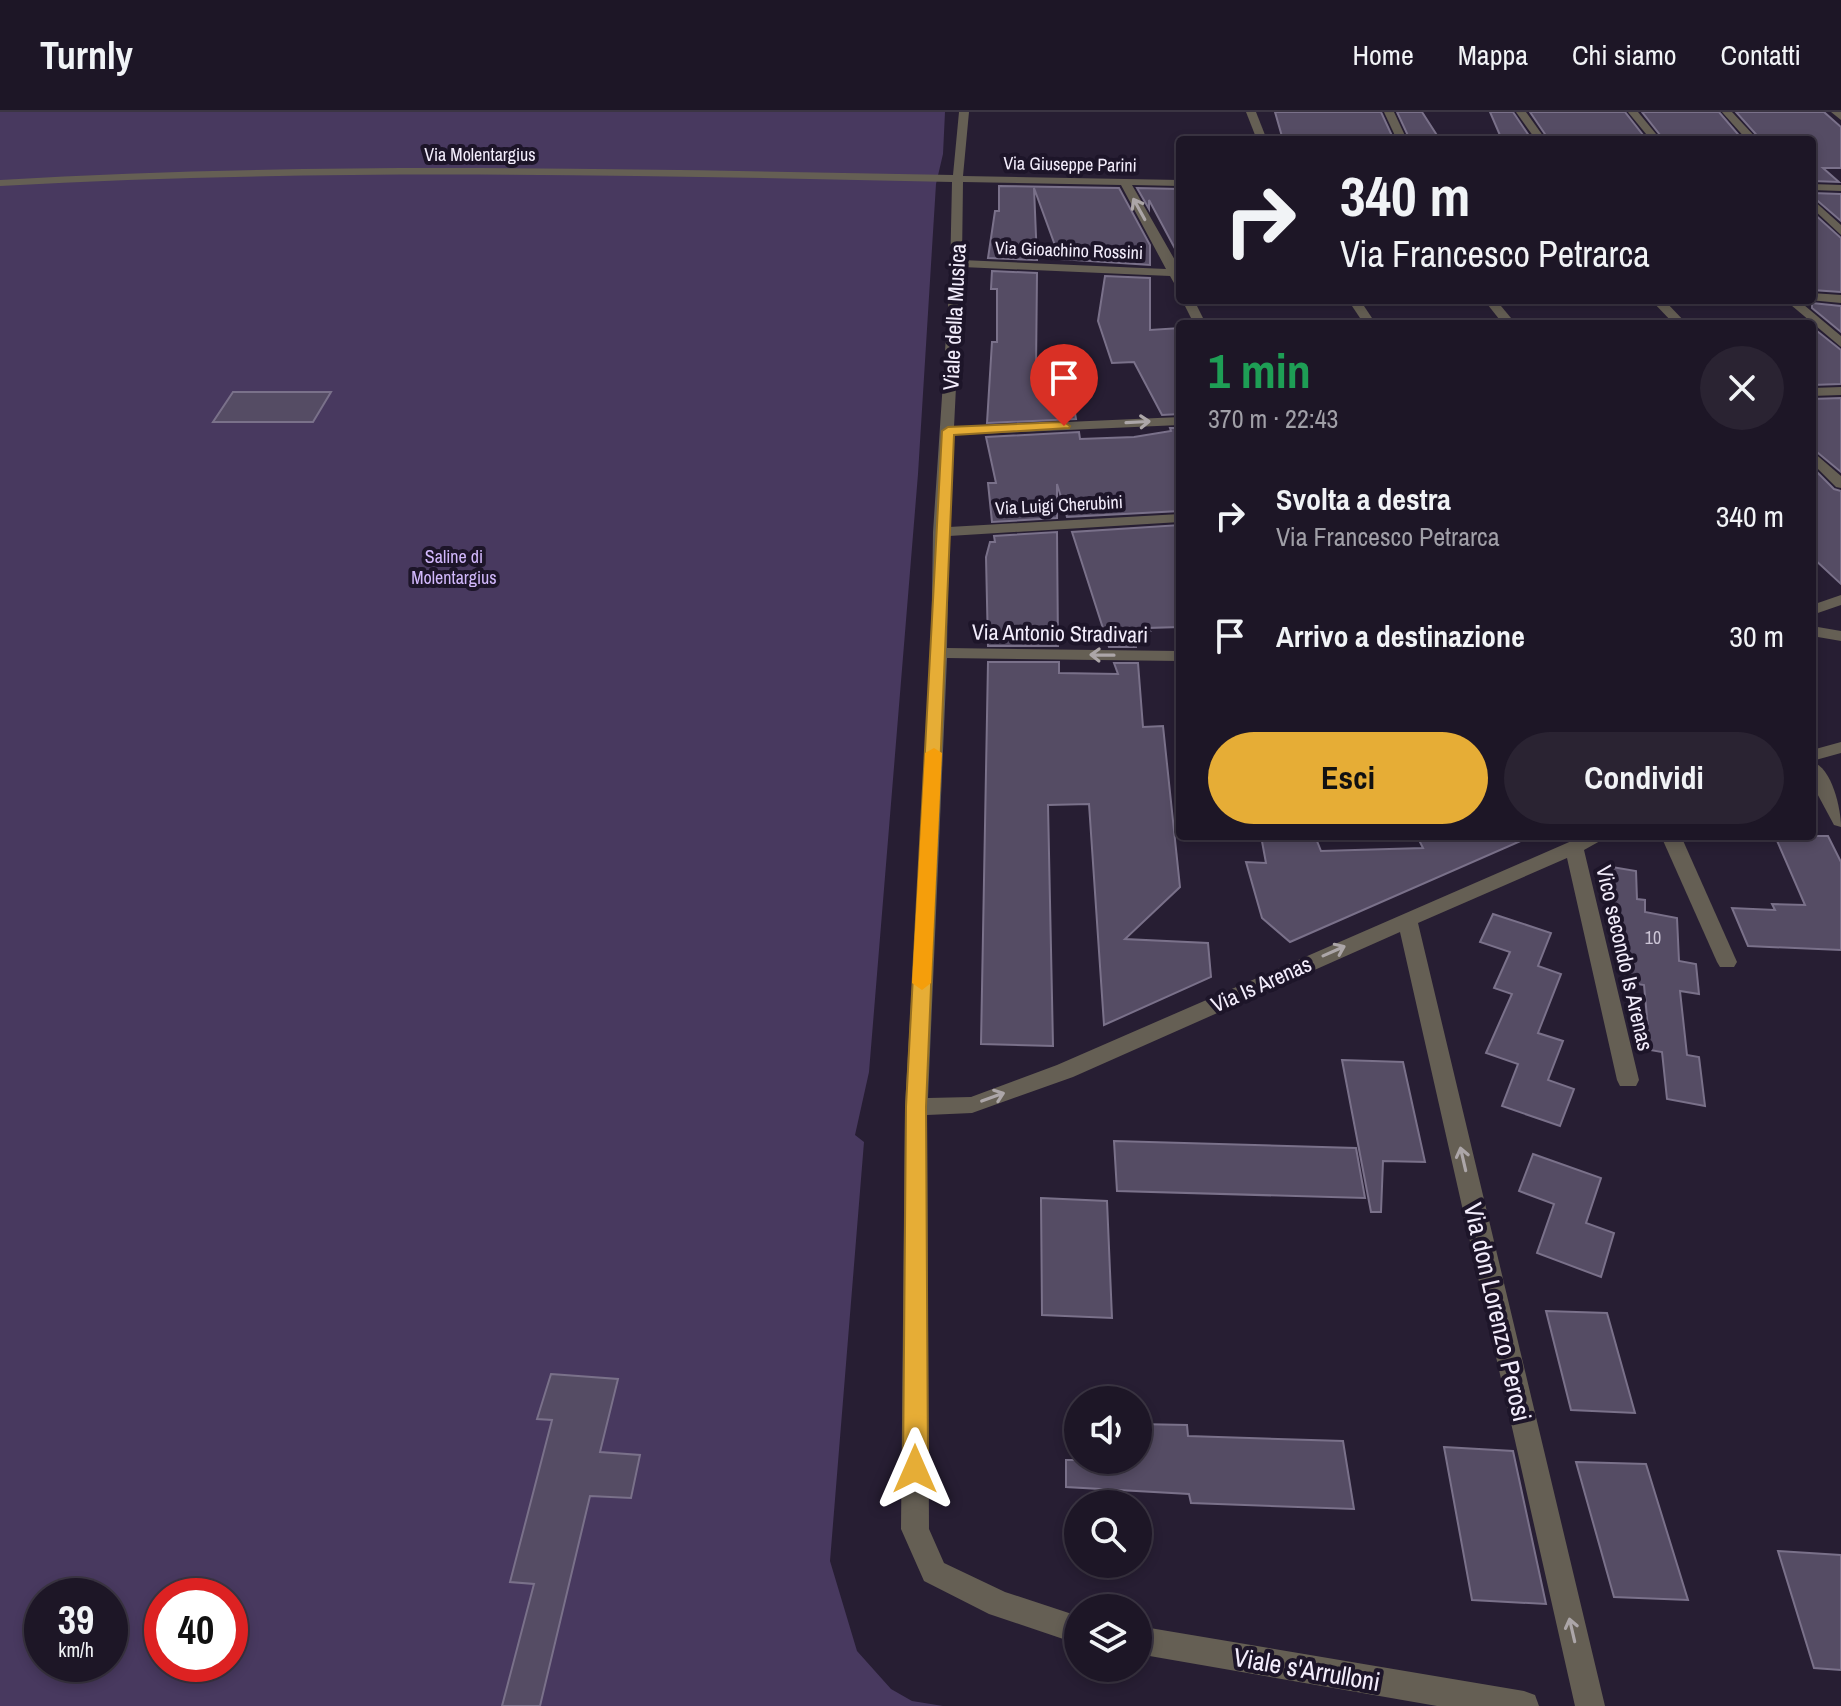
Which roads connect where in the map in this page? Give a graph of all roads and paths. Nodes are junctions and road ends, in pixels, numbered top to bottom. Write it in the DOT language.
graph roads {
  1 [pos="964,112"];
  2 [pos="1251,112"];
  3 [pos="1389,112"];
  4 [pos="1521,112"];
  5 [pos="1633,112"];
  6 [pos="1727,112"];
  7 [pos="1836,112"];
  8 [pos="1841,117"];
  9 [pos="1260,136"];
  10 [pos="1400,136"];
  11 [pos="1538,136"];
  12 [pos="1653,136"];
  13 [pos="1749,136"];
  14 [pos="959,180"];
  15 [pos="0,183"];
  16 [pos="1125,183"];
  17 [pos="1176,183"];
  18 [pos="1816,187"];
  19 [pos="1841,188"];
  20 [pos="1816,206"];
  21 [pos="1841,232"];
  22 [pos="957,263"];
  23 [pos="1176,272"];
  24 [pos="1176,276"];
  25 [pos="1816,297"];
  26 [pos="1841,299"];
  27 [pos="1493,304"];
  28 [pos="1661,304"];
  29 [pos="1796,304"];
  30 [pos="1507,320"];
  31 [pos="1677,320"];
  32 [pos="1814,320"];
  33 [pos="1816,322"];
  34 [pos="1841,343"];
  35 [pos="1841,391"];
  36 [pos="1816,392"];
  37 [pos="1176,421"];
  38 [pos="948,431"];
  39 [pos="1816,459"];
  40 [pos="1841,484"];
  41 [pos="1176,518"];
  42 [pos="941,532"];
  43 [pos="1841,600"];
  44 [pos="1816,609"];
  45 [pos="1816,632"];
  46 [pos="1841,636"];
  47 [pos="939,653"];
  48 [pos="1176,656"];
  49 [pos="1841,747"];
  50 [pos="1816,755"];
  51 [pos="1816,774"];
  52 [pos="1841,821"];
  53 [pos="1590,840"];
  54 [pos="1673,840"];
  55 [pos="1574,847"];
  56 [pos="1407,919"];
  57 [pos="1727,962"];
  58 [pos="1628,1080"];
  59 [pos="916,1107"];
  60 [pos="1064,1625"];
  61 [pos="1152,1642"];
  62 [pos="1524,1706"];
  63 [pos="1590,1706"];
  1 -- 14 [label="street, Viale della Musica"];
  2 -- 9 [label="street"];
  3 -- 10 [label="street"];
  4 -- 11 [label="street"];
  5 -- 12 [label="street"];
  6 -- 13 [label="street"];
  7 -- 8 [label="street"];
  14 -- 15 [label="street, Via Molentargius"];
  14 -- 16 [label="street, Via Giuseppe Parini"];
  14 -- 22 [label="street, Viale della Musica"];
  16 -- 17 [label="street, Via Giuseppe Parini"];
  23 -- 16 [label="street, one-way"];
  18 -- 19 [label="street"];
  20 -- 21 [label="street"];
  22 -- 24 [label="street, Via Gioachino Rossini"];
  22 -- 38 [label="street, Viale della Musica"];
  25 -- 26 [label="street"];
  27 -- 30 [label="street"];
  28 -- 31 [label="street"];
  29 -- 32 [label="street"];
  33 -- 34 [label="street"];
  35 -- 36 [label="street"];
  38 -- 37 [label="street, one-way"];
  38 -- 42 [label="street, Viale della Musica"];
  39 -- 40 [label="street"];
  41 -- 42 [label="street, Via Luigi Cherubini"];
  42 -- 47 [label="street, Viale della Musica"];
  43 -- 44 [label="street"];
  45 -- 46 [label="street"];
  48 -- 47 [label="street, Via Antonio Stradivari, one-way"];
  47 -- 59 [label="street, Viale della Musica"];
  49 -- 50 [label="street"];
  51 -- 52 [label="street"];
  53 -- 55 [label="street, Via Is Arenas"];
  54 -- 57 [label="street"];
  55 -- 56 [label="street, Via Is Arenas"];
  55 -- 58 [label="street, Vico secondo Is Arenas"];
  59 -- 56 [label="street, Via Is Arenas, one-way"];
  63 -- 56 [label="street, Via don Lorenzo Perosi, one-way"];
  59 -- 60 [label="street, Viale della Musica"];
  61 -- 62 [label="street, Viale s'Arrulloni"];
}
